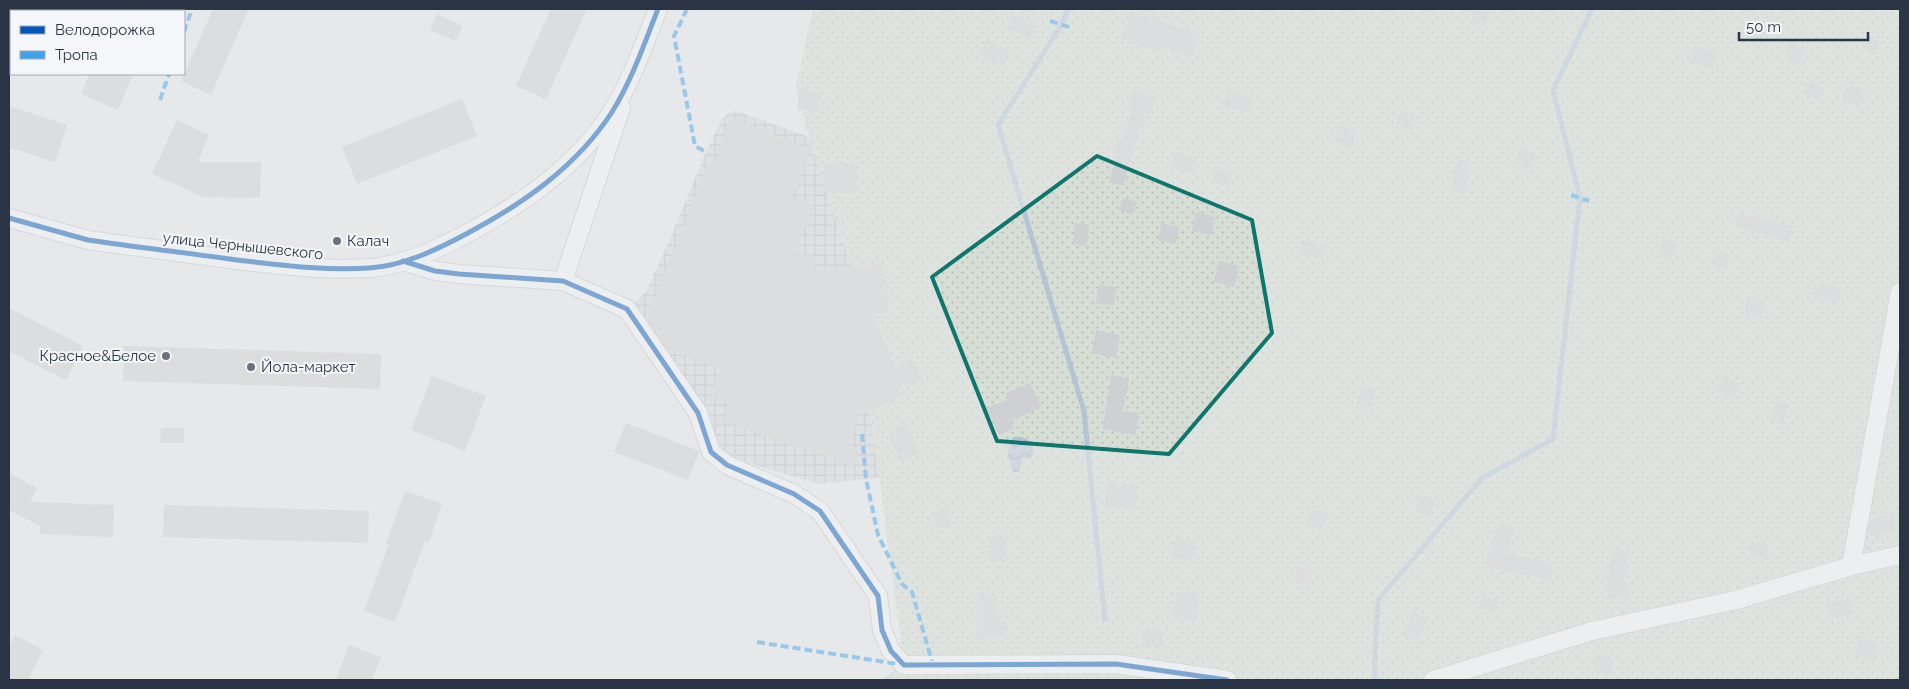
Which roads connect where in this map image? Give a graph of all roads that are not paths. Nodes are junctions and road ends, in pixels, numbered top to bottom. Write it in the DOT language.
graph roads {
  1 [pos="658,9"];
  2 [pos="631,77"];
  3 [pos="9,218"];
  4 [pos="404,261"];
  5 [pos="563,281"];
  6 [pos="1900,292"];
  7 [pos="1900,555"];
  8 [pos="1851,566"];
  9 [pos="1227,680"];
  10 [pos="1433,680"];
  1 -- 2 [label="street, улица Чернышевского"];
  2 -- 4 [label="street, улица Чернышевского"];
  2 -- 5 [label="street"];
  3 -- 4 [label="street, улица Чернышевского"];
  4 -- 5 [label="street"];
  5 -- 9 [label="street"];
  6 -- 8 [label="street"];
  7 -- 8 [label="street"];
  8 -- 10 [label="street"];
}
